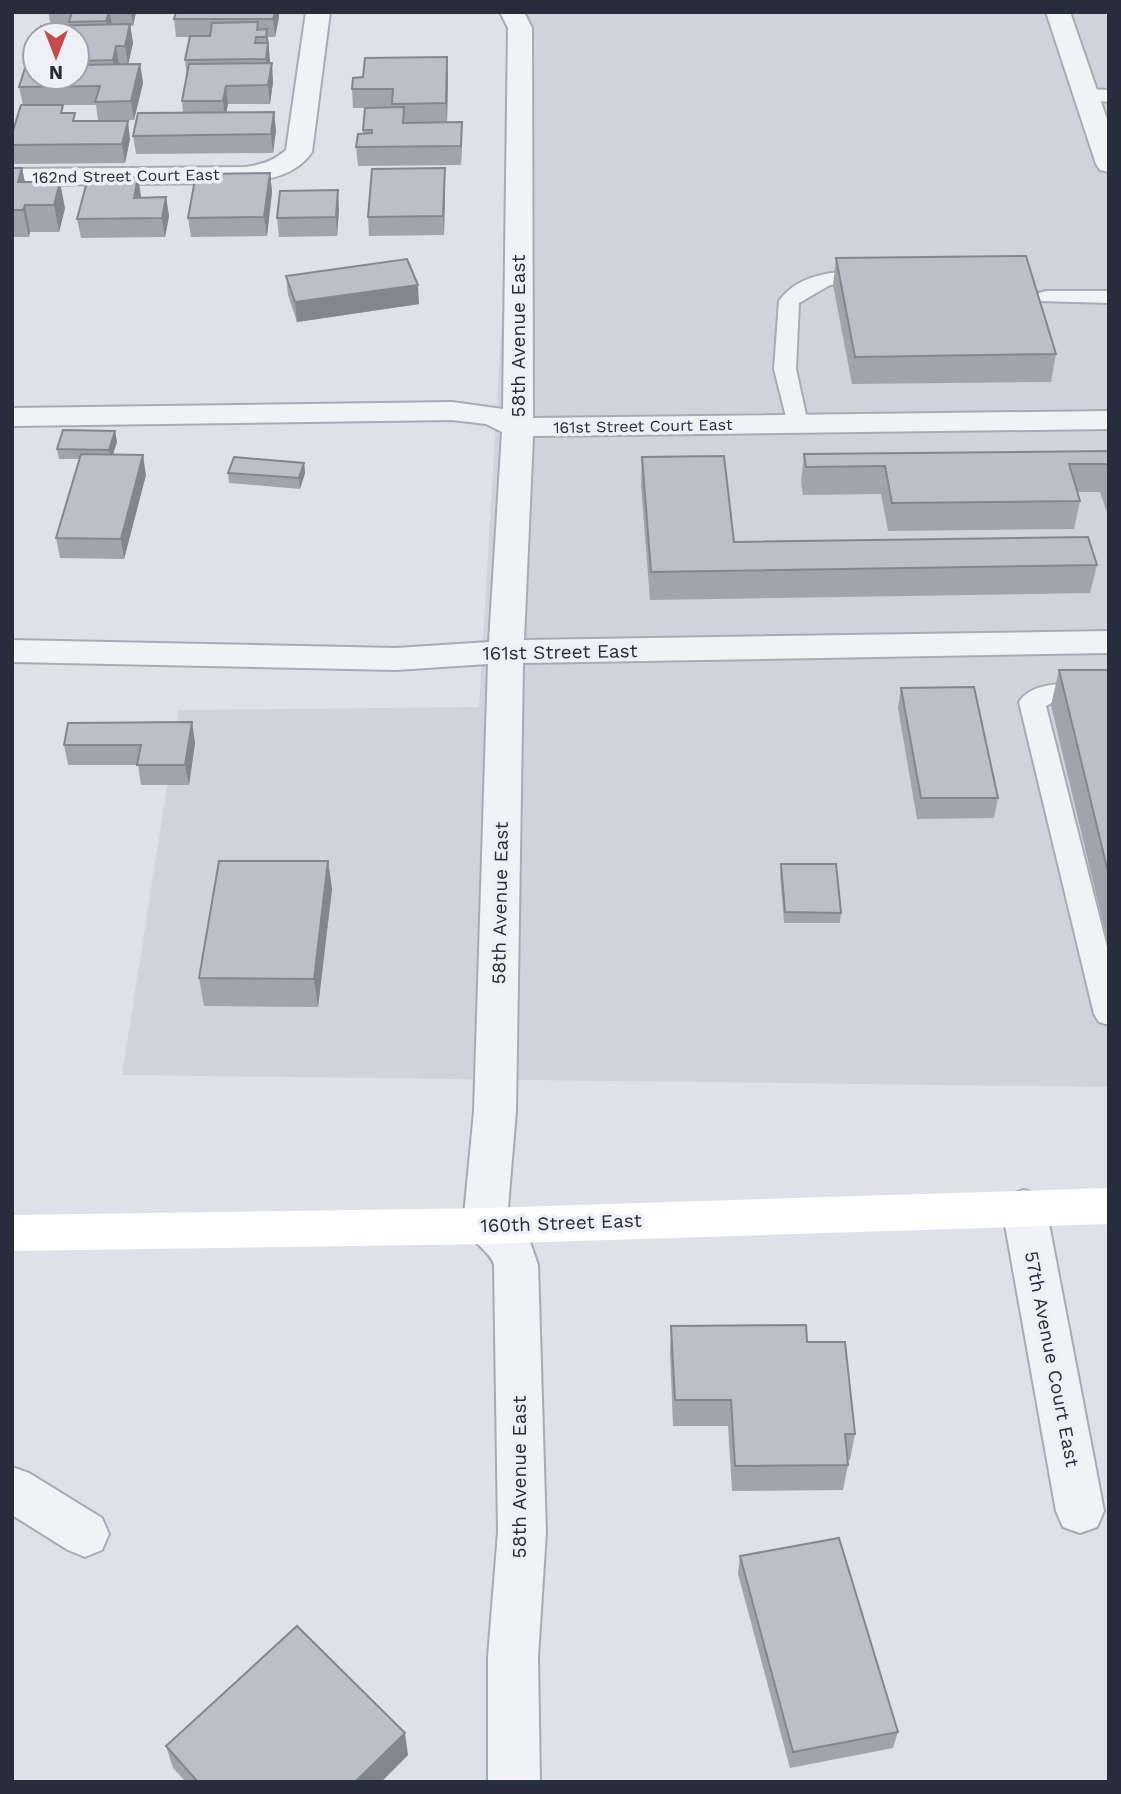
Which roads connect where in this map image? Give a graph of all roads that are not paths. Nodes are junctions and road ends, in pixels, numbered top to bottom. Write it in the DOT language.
graph roads {
  1 [pos="317,12"];
  2 [pos="512,12"];
  3 [pos="1058,12"];
  4 [pos="1097,96"];
  5 [pos="1109,164"];
  6 [pos="12,177"];
  7 [pos="892,276"];
  8 [pos="1046,297"];
  9 [pos="1109,297"];
  10 [pos="12,417"];
  11 [pos="1109,420"];
  12 [pos="797,424"];
  13 [pos="518,427"];
  14 [pos="1109,642"];
  15 [pos="12,651"];
  16 [pos="506,652"];
  17 [pos="1109,693"];
  18 [pos="1109,1014"];
  19 [pos="1109,1206"];
  20 [pos="1024,1208"];
  21 [pos="485,1226"];
  22 [pos="12,1233"];
  23 [pos="12,1489"];
  24 [pos="1080,1511"];
  25 [pos="85,1534"];
  26 [pos="514,1782"];
  1 -- 6 [label="street, 162nd Street Court East"];
  2 -- 13 [label="street, 58th Avenue East"];
  3 -- 4 [label="street"];
  4 -- 5 [label="street"];
  7 -- 12 [label="lane"];
  8 -- 9 [label="lane"];
  10 -- 13 [label="street, 161st Street Court East"];
  11 -- 12 [label="street, 161st Street Court East"];
  12 -- 13 [label="street, 161st Street Court East"];
  13 -- 16 [label="street, 58th Avenue East"];
  14 -- 16 [label="street, 161st Street East"];
  15 -- 16 [label="street, 161st Street East"];
  16 -- 21 [label="street, 58th Avenue East"];
  17 -- 18 [label="lane"];
  19 -- 20 [label="main road, 160th Street East"];
  20 -- 21 [label="main road, 160th Street East"];
  20 -- 24 [label="street, 57th Avenue Court East"];
  21 -- 22 [label="main road, 160th Street East"];
  21 -- 26 [label="street, 58th Avenue East"];
  23 -- 25 [label="street"];
}
